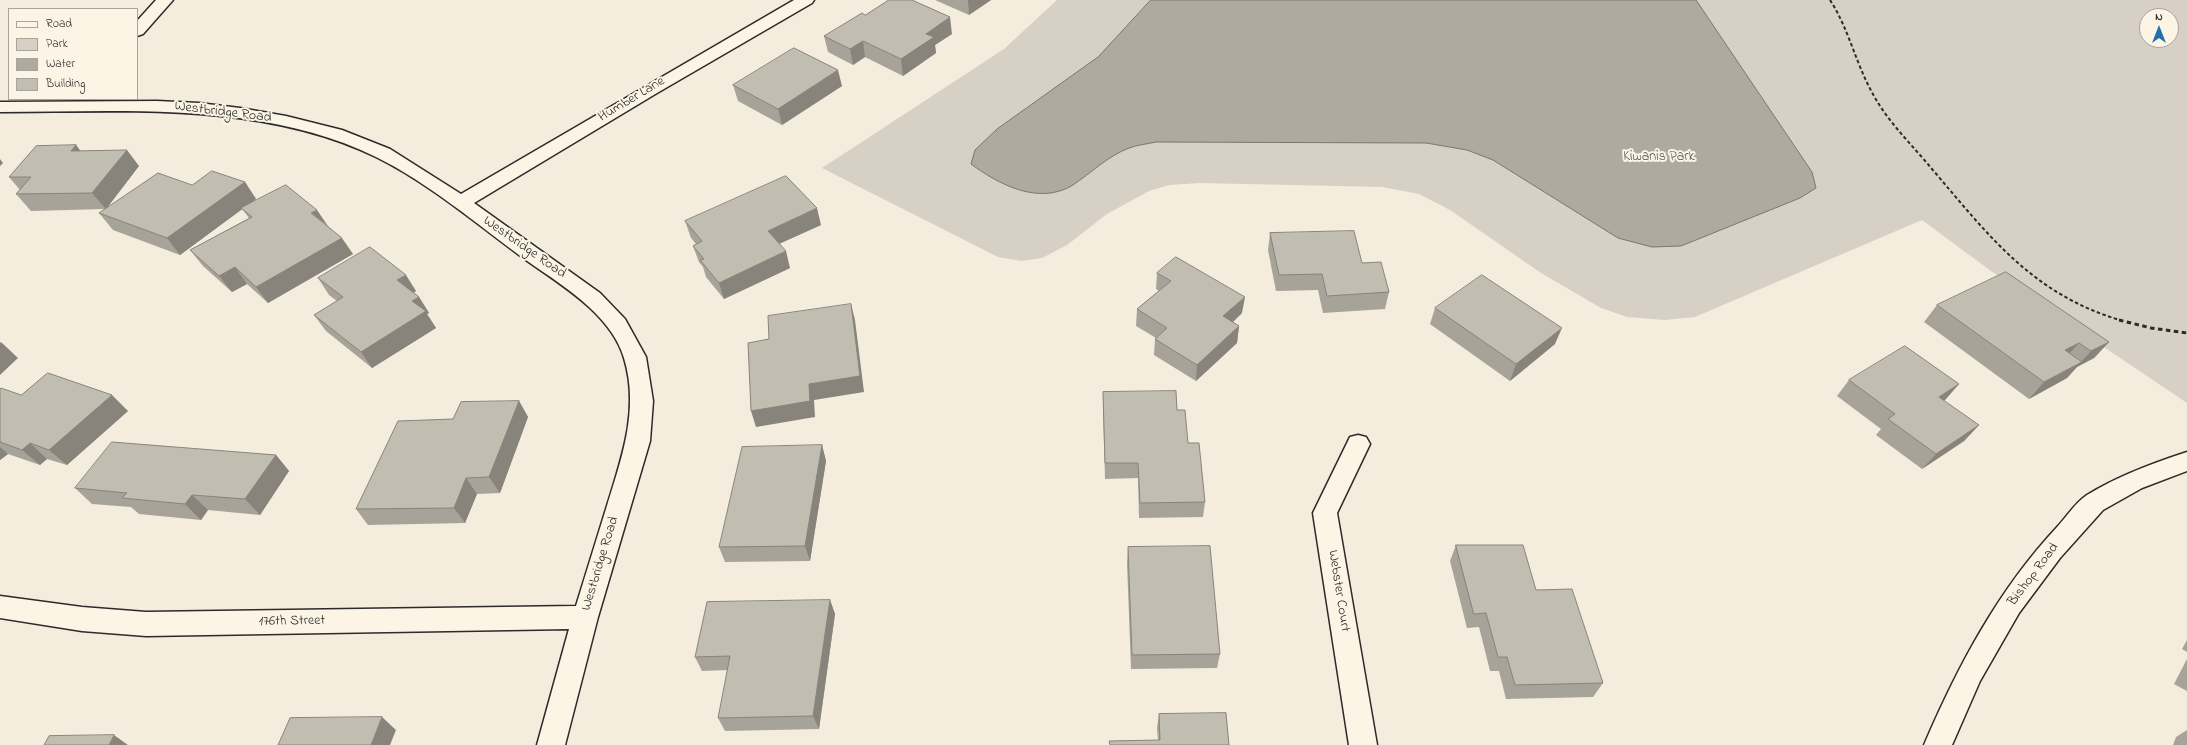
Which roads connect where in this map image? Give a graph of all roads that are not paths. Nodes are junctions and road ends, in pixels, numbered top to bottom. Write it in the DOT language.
graph roads {
  1 [pos="165,0"];
  2 [pos="806,0"];
  3 [pos="138,30"];
  4 [pos="73,102"];
  5 [pos="0,107"];
  6 [pos="460,203"];
  7 [pos="1358,444"];
  8 [pos="2187,461"];
  9 [pos="0,607"];
  10 [pos="586,617"];
  11 [pos="551,745"];
  12 [pos="1363,745"];
  13 [pos="1938,745"];
  1 -- 3 [label="street"];
  2 -- 6 [label="street, Humber Lane"];
  4 -- 5 [label="street, Westbridge Road"];
  4 -- 6 [label="street, Westbridge Road"];
  6 -- 10 [label="street, Westbridge Road"];
  7 -- 12 [label="street, Webster Court"];
  8 -- 13 [label="street, Bishop Road"];
  9 -- 10 [label="street, 176th Street"];
  10 -- 11 [label="street, Westbridge Road"];
}
